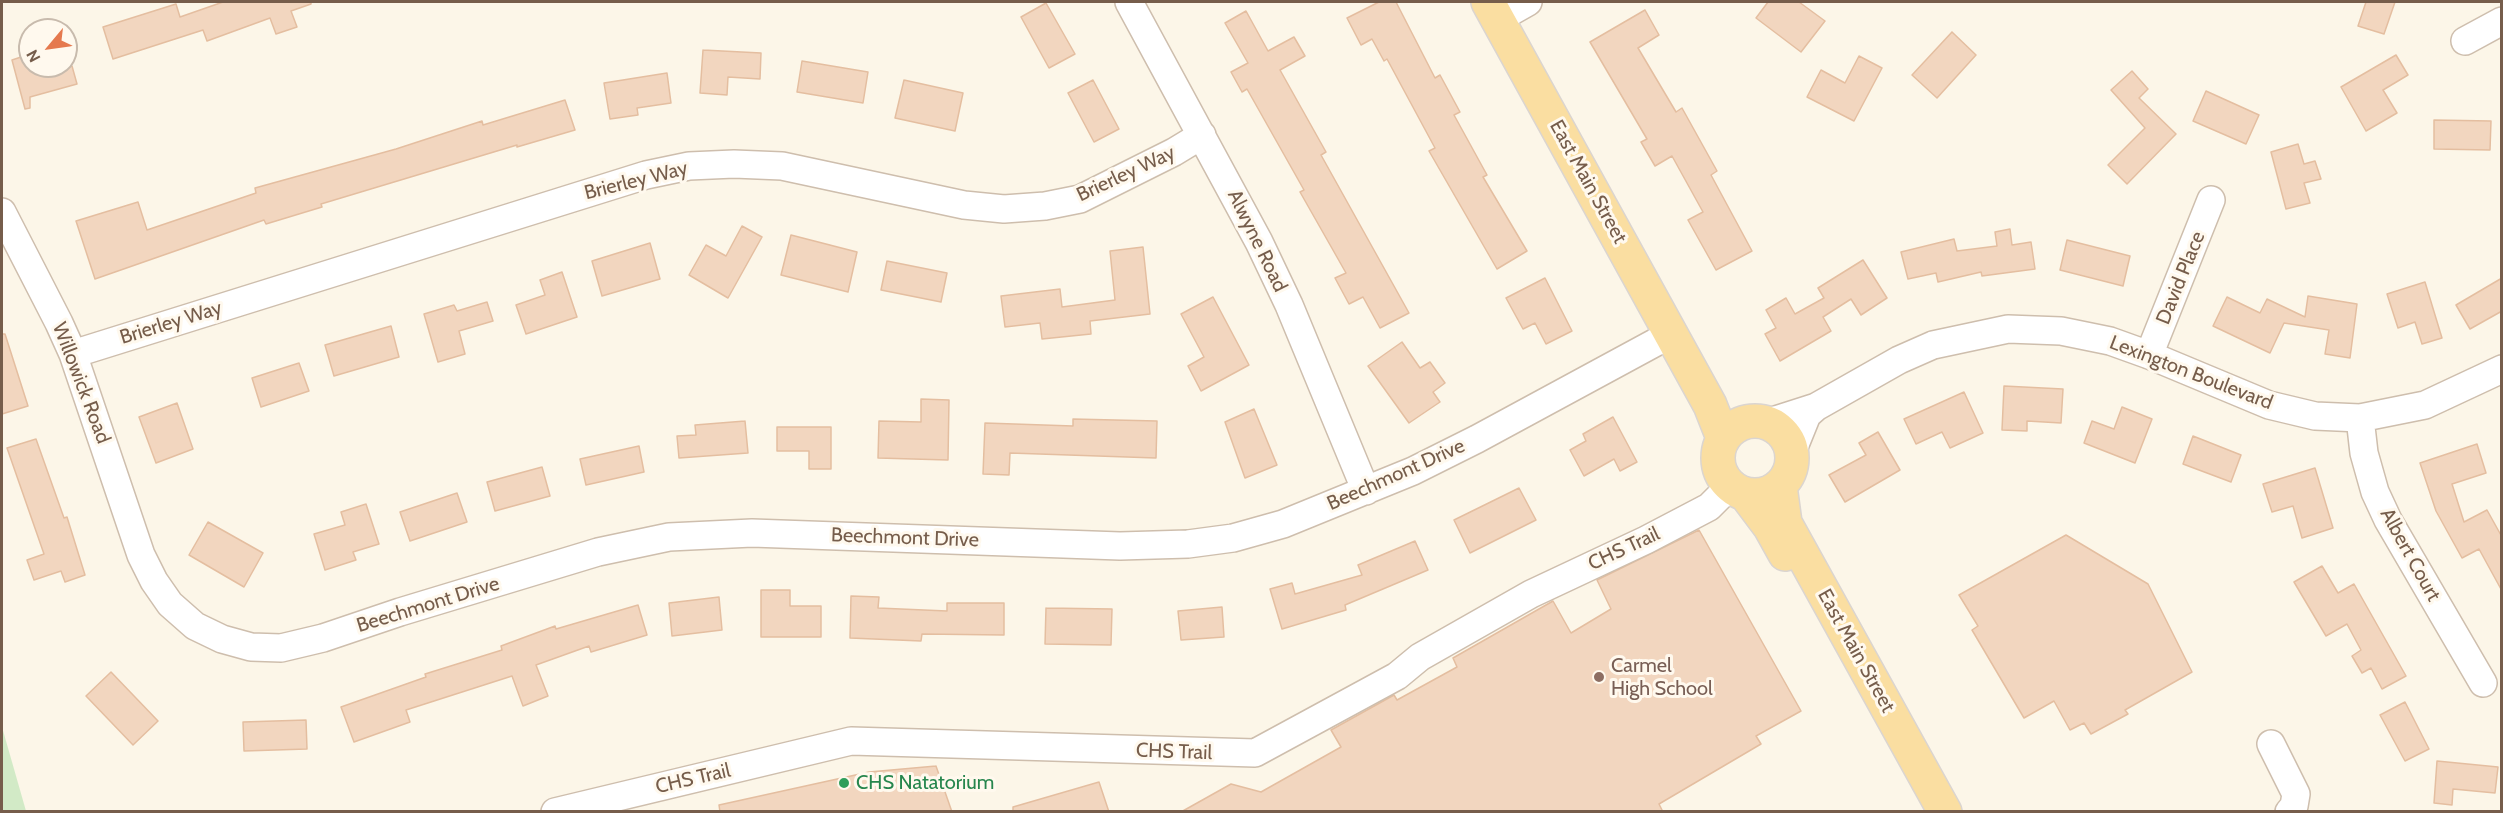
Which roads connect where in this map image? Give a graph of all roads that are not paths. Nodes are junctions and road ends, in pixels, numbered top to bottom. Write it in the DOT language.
graph roads {
  1 [pos="1129,2"];
  2 [pos="1528,2"];
  3 [pos="1493,10"];
  4 [pos="2502,21"];
  5 [pos="2465,41"];
  6 [pos="1202,135"];
  7 [pos="2211,200"];
  8 [pos="2,212"];
  9 [pos="1671,334"];
  10 [pos="73,354"];
  11 [pos="2149,355"];
  12 [pos="1686,363"];
  13 [pos="2502,369"];
  14 [pos="1816,406"];
  15 [pos="2360,418"];
  16 [pos="1760,422"];
  17 [pos="1723,438"];
  18 [pos="1792,452"];
  19 [pos="1780,486"];
  20 [pos="1738,490"];
  21 [pos="1366,491"];
  22 [pos="144,561"];
  23 [pos="2483,683"];
  24 [pos="2271,744"];
  25 [pos="2297,806"];
  26 [pos="555,812"];
  27 [pos="1930,812"];
  28 [pos="1945,812"];
  1 -- 6 [label="street, Alwyne Road"];
  2 -- 3 [label="street"];
  3 -- 9 [label="main road, East Main Street"];
  4 -- 5 [label="street"];
  6 -- 10 [label="street, Brierley Way"];
  6 -- 21 [label="street, Alwyne Road"];
  7 -- 11 [label="street, David Place"];
  8 -- 10 [label="street, Willowick Road"];
  9 -- 12 [label="main road, East Main Street"];
  9 -- 21 [label="street, Beechmont Drive"];
  10 -- 22 [label="street, Willowick Road"];
  11 -- 14 [label="street, Lexington Boulevard"];
  11 -- 15 [label="street, Lexington Boulevard"];
  12 -- 16 [label="main road, East Main Street"];
  12 -- 17 [label="main road, East Main Street"];
  13 -- 15 [label="street, Lexington Boulevard"];
  14 -- 16 [label="street, Lexington Boulevard"];
  14 -- 18 [label="street, Lexington Boulevard"];
  15 -- 23 [label="street, Albert Court"];
  16 -- 17 [label="main road"];
  16 -- 18 [label="main road"];
  17 -- 20 [label="main road"];
  18 -- 19 [label="main road"];
  19 -- 20 [label="main road"];
  19 -- 28 [label="main road, East Main Street"];
  20 -- 26 [label="street, CHS Trail"];
  20 -- 27 [label="main road, East Main Street"];
  21 -- 22 [label="street, Beechmont Drive"];
  24 -- 25 [label="street"];
}
